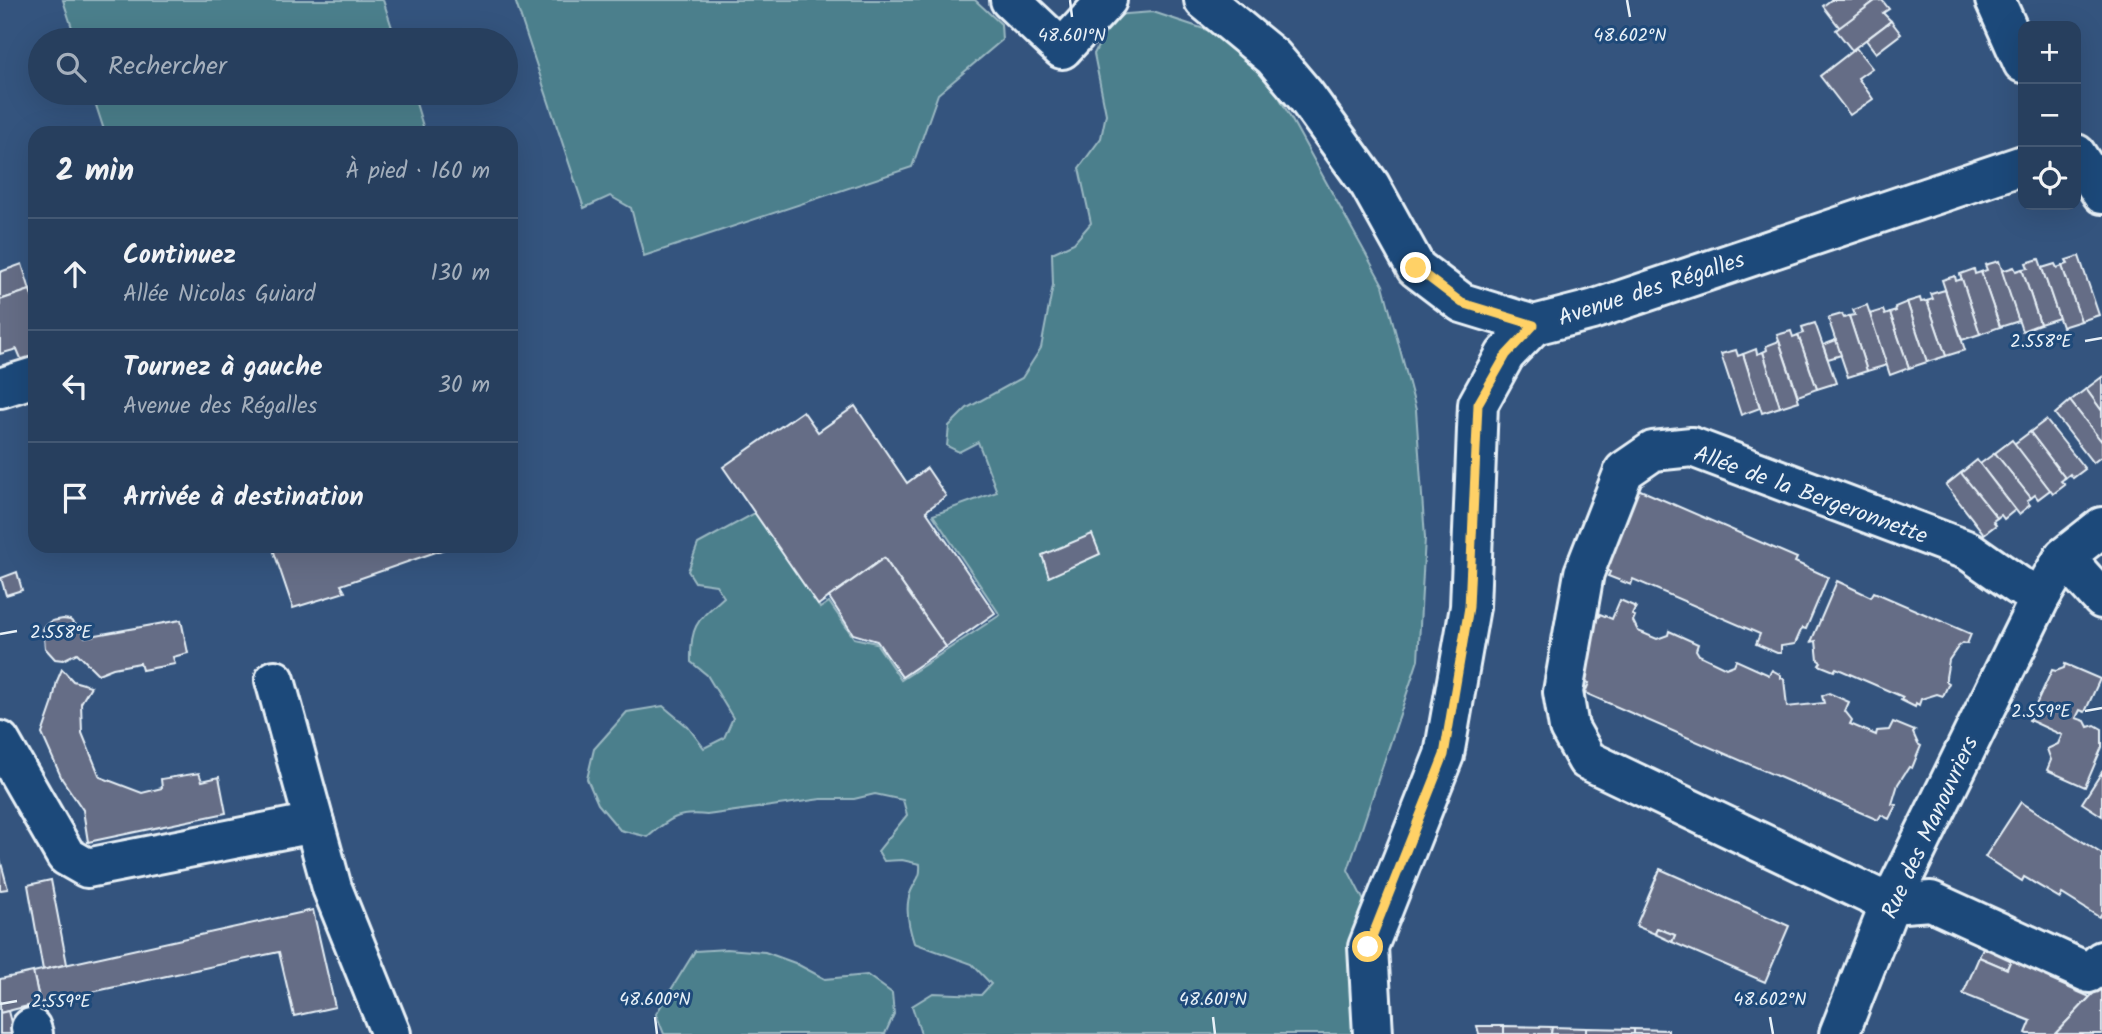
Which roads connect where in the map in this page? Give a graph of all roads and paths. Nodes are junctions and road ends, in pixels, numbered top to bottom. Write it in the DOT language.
graph roads {
  1 [pos="1010,0"];
  2 [pos="1107,0"];
  3 [pos="1204,0"];
  4 [pos="1995,0"];
  5 [pos="2018,52"];
  6 [pos="2081,162"];
  7 [pos="2018,167"];
  8 [pos="2102,194"];
  9 [pos="1534,325"];
  10 [pos="28,379"];
  11 [pos="0,388"];
  12 [pos="2102,527"];
  13 [pos="2064,556"];
  14 [pos="2041,596"];
  15 [pos="2102,599"];
  16 [pos="275,680"];
  17 [pos="0,741"];
  18 [pos="314,824"];
  19 [pos="1890,904"];
  20 [pos="2102,961"];
  21 [pos="391,1034"];
  22 [pos="1373,1034"];
  23 [pos="1839,1034"];
  1 -- 2 [label="street"];
  3 -- 9 [label="street, Avenue des Régalles"];
  4 -- 5 [label="street"];
  6 -- 8 [label="street"];
  7 -- 9 [label="street, Avenue des Régalles"];
  9 -- 22 [label="street"];
  10 -- 11 [label="street"];
  12 -- 13 [label="street, Rue des Manouvriers"];
  13 -- 14 [label="street, Rue des Manouvriers"];
  13 -- 15 [label="street"];
  14 -- 19 [label="street, Rue des Manouvriers"];
  14 -- 19 [label="street, Allée de la Bergeronnette"];
  16 -- 18 [label="street"];
  17 -- 18 [label="street"];
  18 -- 21 [label="street"];
  19 -- 20 [label="street"];
  19 -- 23 [label="street, Rue des Manouvriers"];
}
